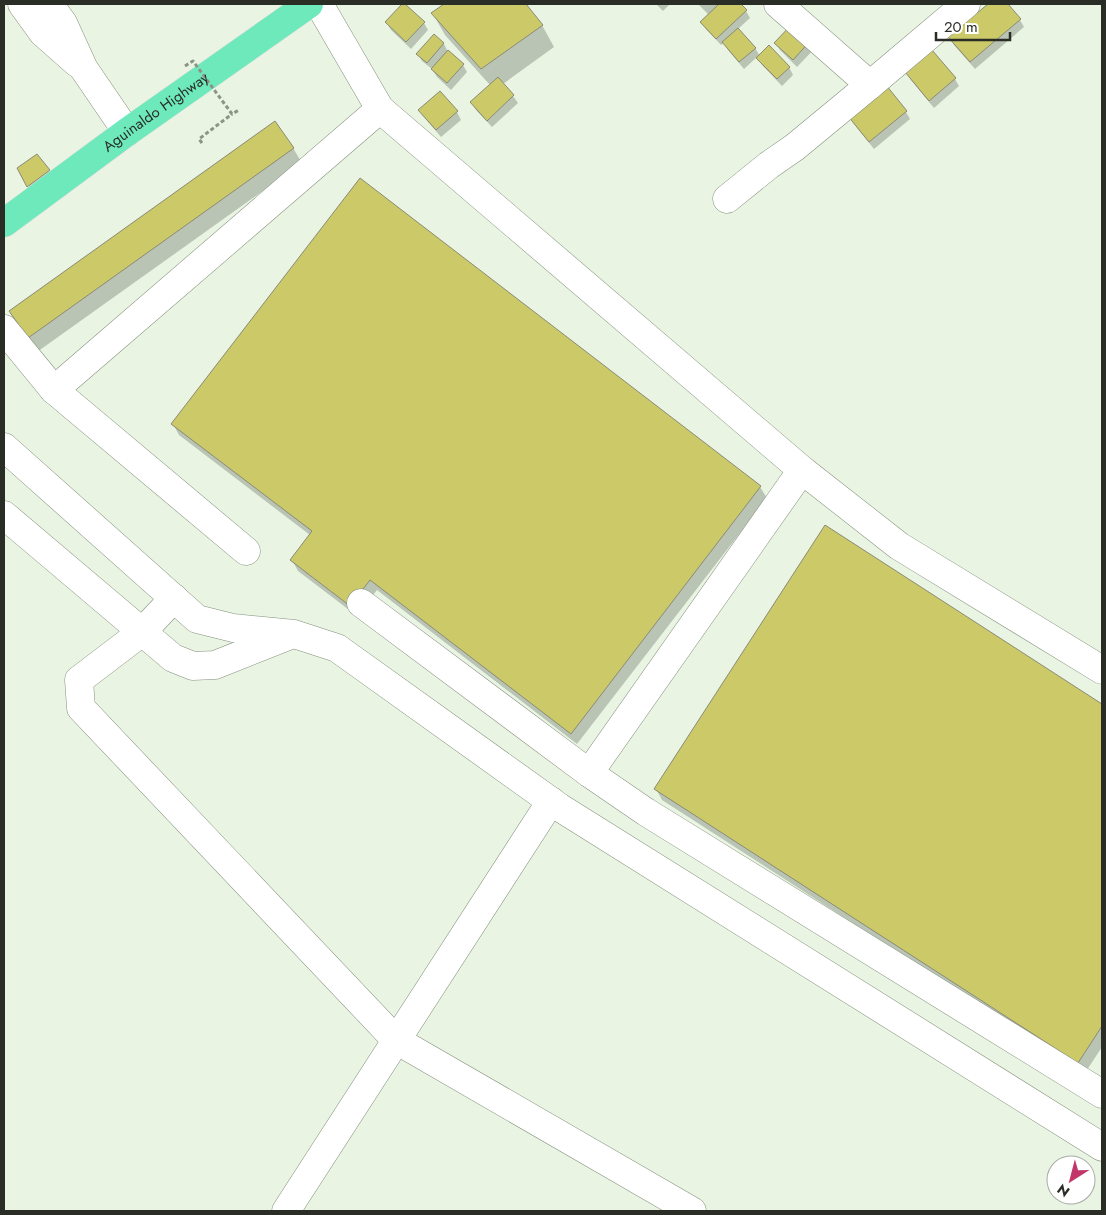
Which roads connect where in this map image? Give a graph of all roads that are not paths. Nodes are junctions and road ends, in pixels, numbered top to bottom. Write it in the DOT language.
graph roads {
  1 [pos="22,4"];
  2 [pos="49,4"];
  3 [pos="309,4"];
  4 [pos="320,4"];
  5 [pos="778,4"];
  6 [pos="966,4"];
  7 [pos="84,69"];
  8 [pos="870,85"];
  9 [pos="380,109"];
  10 [pos="127,132"];
  11 [pos="727,199"];
  12 [pos="4,223"];
  13 [pos="4,329"];
  14 [pos="54,390"];
  15 [pos="4,447"];
  16 [pos="802,470"];
  17 [pos="4,515"];
  18 [pos="246,551"];
  19 [pos="174,598"];
  20 [pos="361,603"];
  21 [pos="142,632"];
  22 [pos="294,634"];
  23 [pos="1102,670"];
  24 [pos="589,773"];
  25 [pos="551,801"];
  26 [pos="396,1040"];
  27 [pos="1102,1094"];
  28 [pos="1102,1148"];
  29 [pos="286,1211"];
  30 [pos="692,1211"];
  1 -- 7 [label="street"];
  2 -- 7 [label="street"];
  3 -- 10 [label="main road, Aguinaldo Highway"];
  4 -- 9 [label="street"];
  5 -- 8 [label="street"];
  6 -- 8 [label="street"];
  7 -- 10 [label="street"];
  8 -- 11 [label="street"];
  9 -- 14 [label="street"];
  9 -- 16 [label="street"];
  10 -- 12 [label="main road, Aguinaldo Highway"];
  13 -- 14 [label="street"];
  14 -- 18 [label="street"];
  15 -- 19 [label="street"];
  16 -- 23 [label="street"];
  16 -- 24 [label="street"];
  17 -- 21 [label="street"];
  19 -- 21 [label="street"];
  19 -- 22 [label="street"];
  20 -- 24 [label="street"];
  21 -- 22 [label="street"];
  21 -- 26 [label="street"];
  22 -- 25 [label="street"];
  24 -- 27 [label="street"];
  25 -- 26 [label="street"];
  25 -- 28 [label="street"];
  26 -- 29 [label="street"];
  26 -- 30 [label="street"];
}
